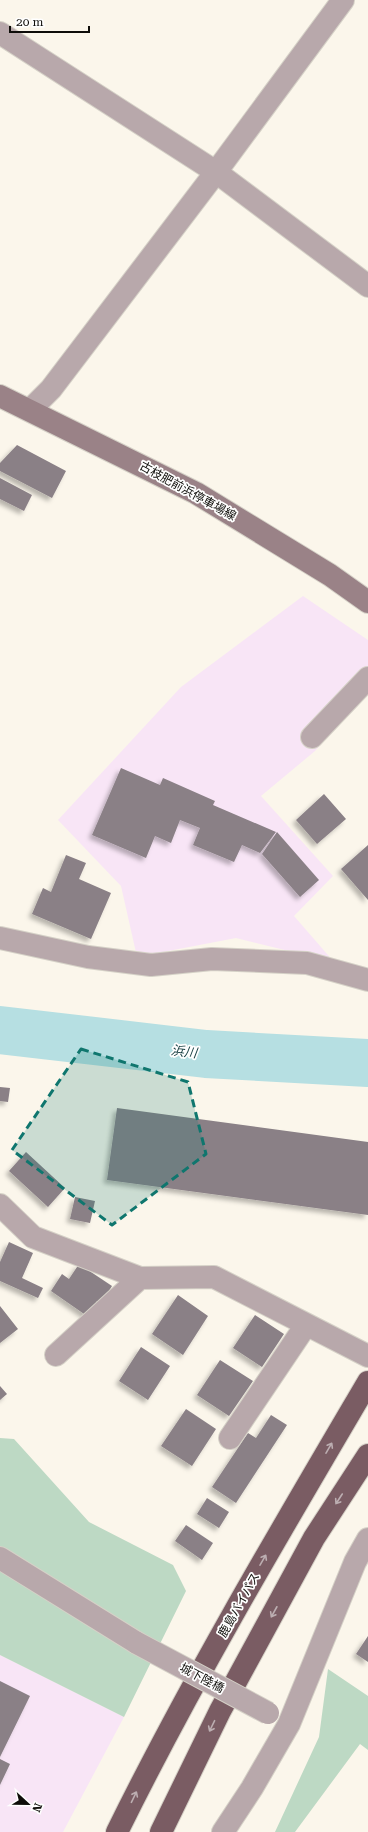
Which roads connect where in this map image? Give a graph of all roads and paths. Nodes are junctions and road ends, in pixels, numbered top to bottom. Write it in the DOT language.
graph roads {
  1 [pos="343,0"];
  2 [pos="0,33"];
  3 [pos="216,172"];
  4 [pos="368,286"];
  5 [pos="1,399"];
  6 [pos="30,410"];
  7 [pos="368,602"];
  8 [pos="368,678"];
  9 [pos="312,737"];
  10 [pos="0,938"];
  11 [pos="368,980"];
  12 [pos="0,1206"];
  13 [pos="140,1278"];
  14 [pos="306,1325"];
  15 [pos="56,1355"];
  16 [pos="368,1356"];
  17 [pos="368,1382"];
  18 [pos="230,1438"];
  19 [pos="368,1455"];
  20 [pos="368,1539"];
  21 [pos="0,1558"];
  22 [pos="289,1724"];
  23 [pos="116,1832"];
  24 [pos="161,1832"];
  25 [pos="223,1832"];
  1 -- 3 [label="street"];
  2 -- 3 [label="street"];
  3 -- 4 [label="street"];
  3 -- 6 [label="street"];
  5 -- 6 [label="main road, 古枝肥前浜停車場線"];
  6 -- 7 [label="main road, 古枝肥前浜停車場線"];
  8 -- 9 [label="street"];
  10 -- 11 [label="street"];
  12 -- 13 [label="street"];
  13 -- 14 [label="street"];
  13 -- 15 [label="street"];
  14 -- 16 [label="street"];
  14 -- 18 [label="street"];
  23 -- 17 [label="highway, 鹿島バイパス, one-way"];
  19 -- 24 [label="highway, one-way"];
  20 -- 22 [label="street"];
  21 -- 22 [label="street, 城下陸橋, bridge"];
  22 -- 25 [label="street"];
}
